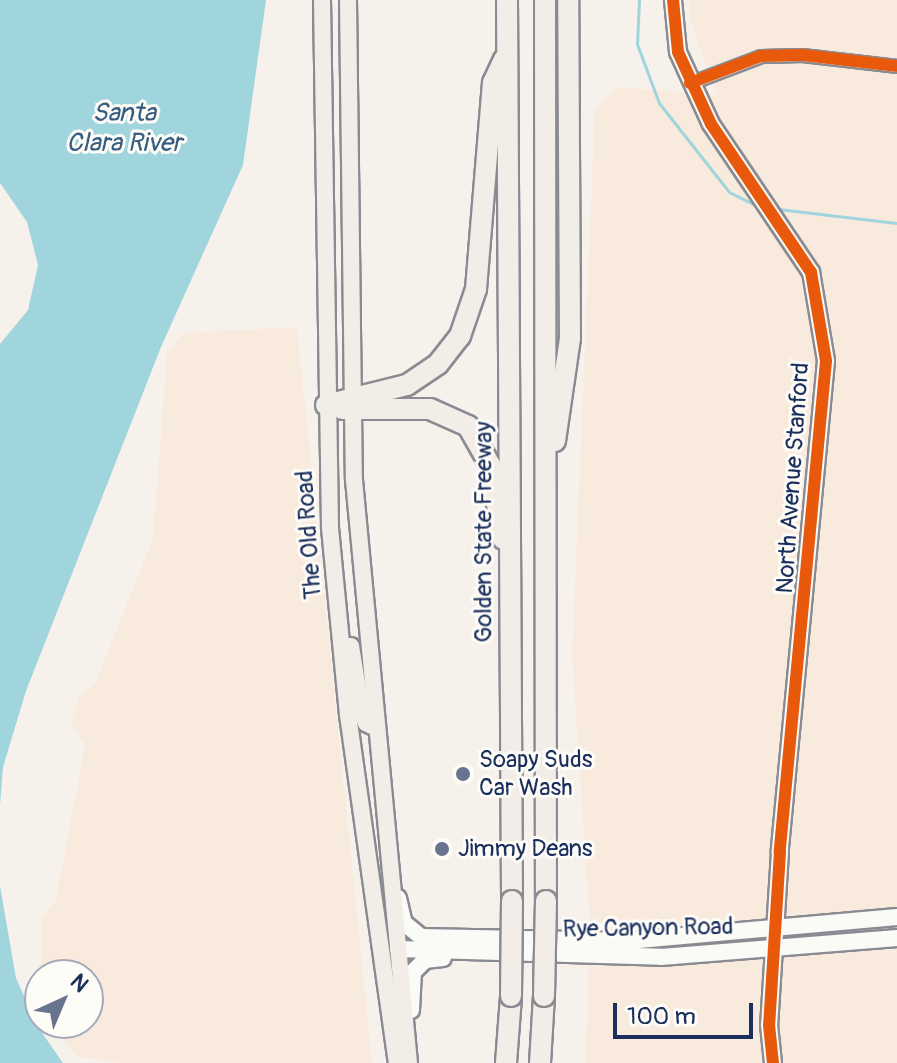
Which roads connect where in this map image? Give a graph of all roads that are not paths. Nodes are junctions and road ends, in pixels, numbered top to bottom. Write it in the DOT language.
graph roads {
  1 [pos="322,0"];
  2 [pos="348,0"];
  3 [pos="507,0"];
  4 [pos="545,0"];
  5 [pos="568,0"];
  6 [pos="673,0"];
  7 [pos="507,52"];
  8 [pos="897,66"];
  9 [pos="690,83"];
  10 [pos="352,404"];
  11 [pos="326,405"];
  12 [pos="547,459"];
  13 [pos="334,564"];
  14 [pos="511,566"];
  15 [pos="342,642"];
  16 [pos="366,645"];
  17 [pos="376,728"];
  18 [pos="392,881"];
  19 [pos="897,917"];
  20 [pos="776,929"];
  21 [pos="897,938"];
  22 [pos="635,940"];
  23 [pos="775,949"];
  24 [pos="390,951"];
  25 [pos="580,954"];
  26 [pos="397,1063"];
  27 [pos="409,1063"];
  28 [pos="415,1063"];
  29 [pos="506,1063"];
  30 [pos="540,1063"];
  31 [pos="773,1063"];
  1 -- 11 [label="main road, The Old Road"];
  2 -- 10 [label="main road, The Old Road"];
  3 -- 7 [label="highway, Golden State Freeway"];
  4 -- 12 [label="highway"];
  5 -- 12 [label="highway"];
  6 -- 9 [label="main road, North Avenue Stanford"];
  7 -- 10 [label="highway"];
  7 -- 14 [label="highway, Golden State Freeway"];
  8 -- 9 [label="street"];
  9 -- 20 [label="main road, North Avenue Stanford"];
  10 -- 11 [label="highway"];
  10 -- 14 [label="highway"];
  10 -- 16 [label="main road, The Old Road"];
  11 -- 13 [label="main road, The Old Road"];
  12 -- 30 [label="highway, bridge"];
  13 -- 15 [label="main road, The Old Road"];
  13 -- 16 [label="main road"];
  14 -- 29 [label="highway, Golden State Freeway, bridge"];
  15 -- 17 [label="main road"];
  15 -- 24 [label="main road, The Old Road"];
  16 -- 17 [label="main road, The Old Road"];
  17 -- 18 [label="main road, The Old Road"];
  18 -- 22 [label="main road, Rye Canyon Road"];
  18 -- 24 [label="main road, The Old Road"];
  19 -- 20 [label="main road, Rye Canyon Road"];
  20 -- 22 [label="main road, Rye Canyon Road"];
  20 -- 23 [label="main road, North Avenue Stanford"];
  21 -- 23 [label="main road, Rye Canyon Road"];
  22 -- 24 [label="main road, Rye Canyon Road"];
  23 -- 25 [label="main road, Rye Canyon Road"];
  23 -- 31 [label="main road, North Avenue Stanford"];
  24 -- 25 [label="main road, Rye Canyon Road"];
  24 -- 26 [label="main road, The Old Road"];
  24 -- 27 [label="main road, The Old Road"];
  25 -- 28 [label="main road"];
}
